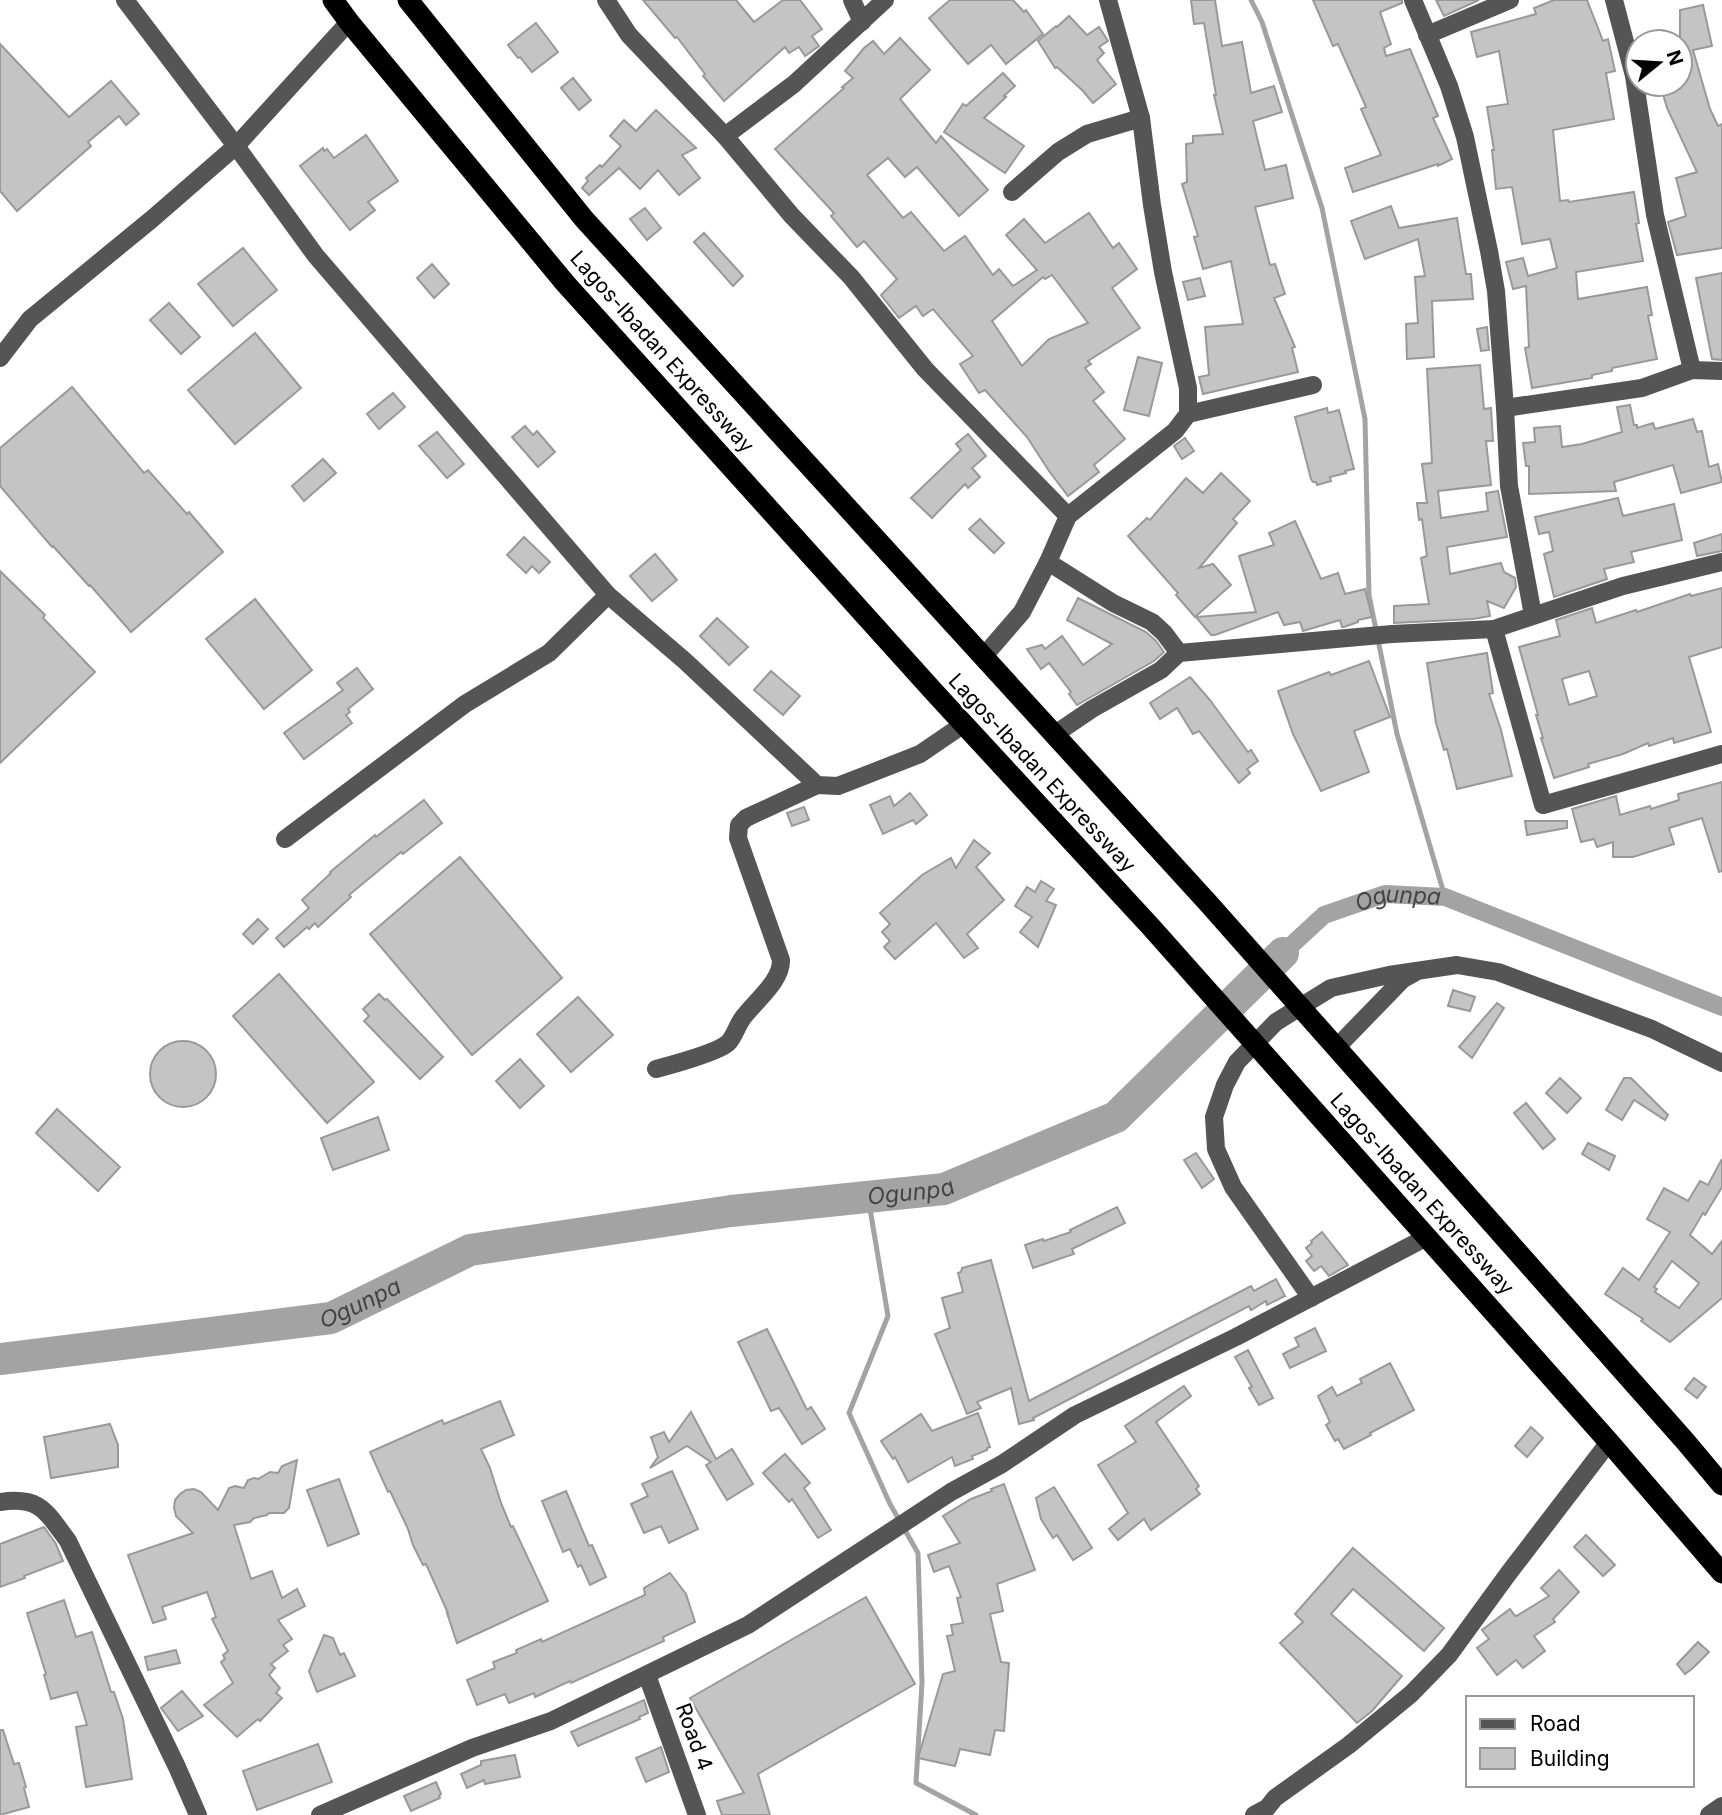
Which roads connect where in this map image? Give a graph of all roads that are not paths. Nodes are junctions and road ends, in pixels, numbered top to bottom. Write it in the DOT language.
graph roads {
  1 [pos="125,0"];
  2 [pos="333,0"];
  3 [pos="408,0"];
  4 [pos="606,0"];
  5 [pos="852,0"];
  6 [pos="885,0"];
  7 [pos="1108,0"];
  8 [pos="1413,0"];
  9 [pos="1510,0"];
  10 [pos="1614,0"];
  11 [pos="349,22"];
  12 [pos="862,22"];
  13 [pos="1427,35"];
  14 [pos="1141,118"];
  15 [pos="725,136"];
  16 [pos="236,146"];
  17 [pos="1012,192"];
  18 [pos="0,358"];
  19 [pos="1692,370"];
  20 [pos="1722,371"];
  21 [pos="1312,385"];
  22 [pos="1506,408"];
  23 [pos="1188,414"];
  24 [pos="1068,516"];
  25 [pos="1048,562"];
  26 [pos="1722,562"];
  27 [pos="608,595"];
  28 [pos="1533,615"];
  29 [pos="1494,629"];
  30 [pos="1179,653"];
  31 [pos="984,656"];
  32 [pos="964,724"];
  33 [pos="1055,734"];
  34 [pos="1722,754"];
  35 [pos="817,785"];
  36 [pos="285,839"];
  37 [pos="1422,970"];
  38 [pos="1331,1042"];
  39 [pos="1722,1063"];
  40 [pos="656,1069"];
  41 [pos="1427,1237"];
  42 [pos="1311,1297"];
  43 [pos="1609,1442"];
  44 [pos="1722,1485"];
  45 [pos="0,1502"];
  46 [pos="1722,1573"];
  47 [pos="647,1675"];
  48 [pos="1722,1806"];
  49 [pos="1263,1813"];
  50 [pos="198,1815"];
  51 [pos="320,1815"];
  52 [pos="698,1815"];
  53 [pos="1709,1815"];
  1 -- 16 [label="street"];
  2 -- 11 [label="highway, Lagos-Ibadan Expressway"];
  3 -- 31 [label="highway, Lagos-Ibadan Expressway"];
  4 -- 15 [label="street"];
  5 -- 12 [label="street"];
  6 -- 12 [label="street"];
  7 -- 14 [label="street"];
  8 -- 13 [label="street"];
  9 -- 13 [label="street"];
  10 -- 19 [label="street"];
  11 -- 16 [label="street"];
  11 -- 32 [label="highway, Lagos-Ibadan Expressway"];
  12 -- 15 [label="street"];
  13 -- 22 [label="street"];
  14 -- 17 [label="street"];
  14 -- 23 [label="street"];
  15 -- 24 [label="street"];
  16 -- 18 [label="street"];
  16 -- 27 [label="street"];
  19 -- 20 [label="street"];
  19 -- 22 [label="street"];
  21 -- 23 [label="street"];
  22 -- 28 [label="street"];
  23 -- 24 [label="street"];
  24 -- 25 [label="street"];
  25 -- 30 [label="street"];
  25 -- 31 [label="street"];
  26 -- 28 [label="street"];
  27 -- 35 [label="street"];
  27 -- 36 [label="street"];
  28 -- 29 [label="street"];
  29 -- 30 [label="street"];
  29 -- 34 [label="street"];
  30 -- 33 [label="street"];
  31 -- 33 [label="highway, Lagos-Ibadan Expressway"];
  32 -- 35 [label="street"];
  32 -- 41 [label="highway, Lagos-Ibadan Expressway"];
  33 -- 38 [label="highway, Lagos-Ibadan Expressway"];
  35 -- 40 [label="street"];
  37 -- 38 [label="street"];
  37 -- 39 [label="street"];
  37 -- 42 [label="street"];
  38 -- 44 [label="highway, Lagos-Ibadan Expressway"];
  41 -- 42 [label="street"];
  41 -- 43 [label="highway, Lagos-Ibadan Expressway"];
  42 -- 47 [label="street"];
  43 -- 46 [label="highway, Lagos-Ibadan Expressway"];
  43 -- 49 [label="street"];
  45 -- 50 [label="street"];
  47 -- 51 [label="street"];
  47 -- 52 [label="street, Road 4"];
  48 -- 53 [label="street"];
}
